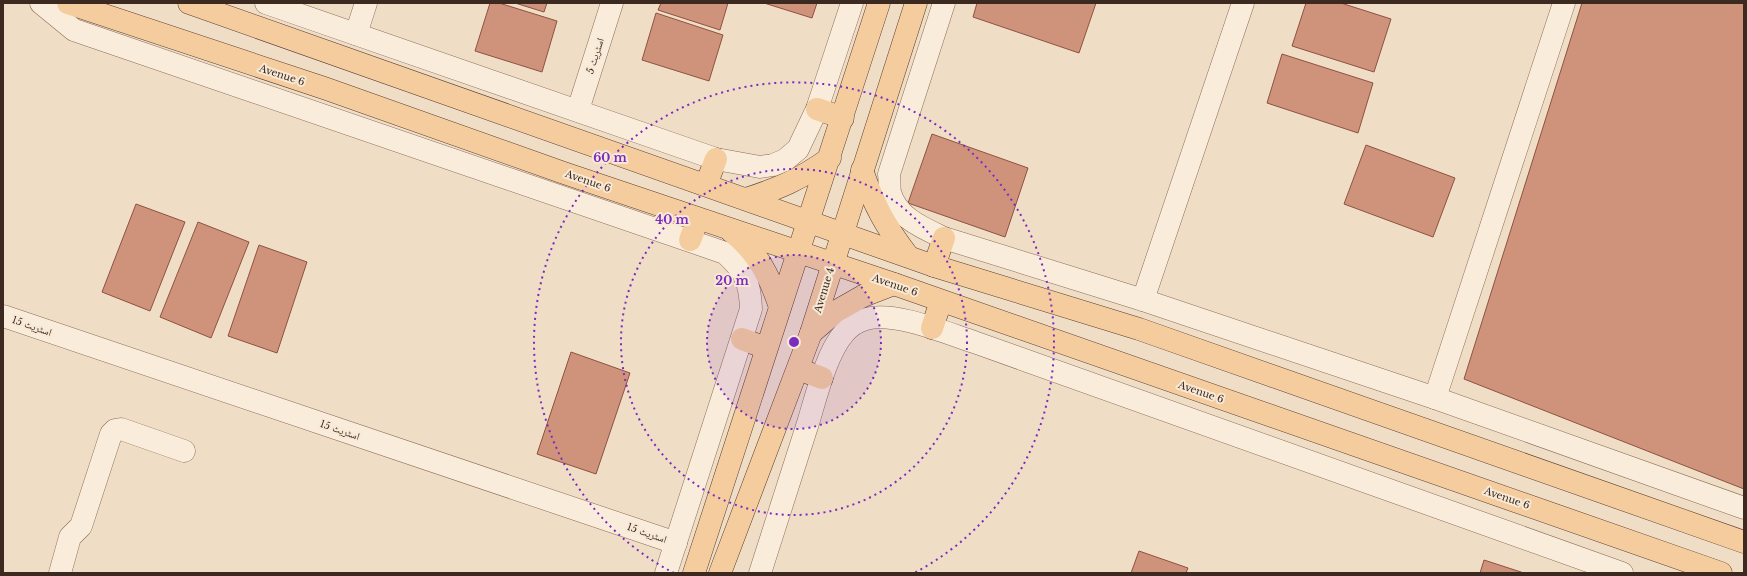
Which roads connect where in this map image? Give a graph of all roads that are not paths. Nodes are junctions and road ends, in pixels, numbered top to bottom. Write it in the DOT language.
graph roads {
  1 [pos="41,3"];
  2 [pos="68,3"];
  3 [pos="189,3"];
  4 [pos="266,3"];
  5 [pos="366,3"];
  6 [pos="612,3"];
  7 [pos="852,3"];
  8 [pos="879,3"];
  9 [pos="916,3"];
  10 [pos="944,3"];
  11 [pos="1243,3"];
  12 [pos="1564,3"];
  13 [pos="356,34"];
  14 [pos="817,109"];
  15 [pos="578,110"];
  16 [pos="843,118"];
  17 [pos="830,158"];
  18 [pos="716,159"];
  19 [pos="862,170"];
  20 [pos="706,185"];
  21 [pos="746,199"];
  22 [pos="698,219"];
  23 [pos="809,222"];
  24 [pos="729,229"];
  25 [pos="842,233"];
  26 [pos="944,238"];
  27 [pos="690,240"];
  28 [pos="799,252"];
  29 [pos="908,256"];
  30 [pos="832,263"];
  31 [pos="934,266"];
  32 [pos="894,284"];
  33 [pos="1143,300"];
  34 [pos="941,301"];
  35 [pos="780,307"];
  36 [pos="3,316"];
  37 [pos="932,328"];
  38 [pos="811,333"];
  39 [pos="742,339"];
  40 [pos="766,348"];
  41 [pos="798,369"];
  42 [pos="822,378"];
  43 [pos="1435,398"];
  44 [pos="184,451"];
  45 [pos="1744,508"];
  46 [pos="1744,542"];
  47 [pos="676,543"];
  48 [pos="60,573"];
  49 [pos="666,573"];
  50 [pos="694,573"];
  51 [pos="720,573"];
  52 [pos="760,573"];
  53 [pos="1622,573"];
  54 [pos="1721,573"];
  1 -- 27 [label="street"];
  2 -- 22 [label="main road, Avenue 6"];
  3 -- 20 [label="main road"];
  4 -- 13 [label="street"];
  5 -- 13 [label="street"];
  6 -- 15 [label="street, اسٹریٹ 5"];
  7 -- 14 [label="street"];
  8 -- 16 [label="main road"];
  9 -- 19 [label="main road, Avenue 4"];
  10 -- 26 [label="street"];
  11 -- 33 [label="street"];
  12 -- 43 [label="street"];
  13 -- 15 [label="street"];
  14 -- 16 [label="main road"];
  14 -- 18 [label="street"];
  15 -- 18 [label="street"];
  16 -- 17 [label="main road"];
  17 -- 21 [label="main road"];
  17 -- 23 [label="main road"];
  18 -- 20 [label="main road"];
  19 -- 25 [label="main road, Avenue 4"];
  19 -- 29 [label="main road"];
  20 -- 21 [label="main road"];
  21 -- 23 [label="main road"];
  22 -- 24 [label="main road, Avenue 6"];
  22 -- 27 [label="main road"];
  23 -- 25 [label="main road"];
  23 -- 28 [label="main road"];
  24 -- 28 [label="main road, Avenue 6"];
  24 -- 35 [label="main road"];
  25 -- 29 [label="main road"];
  25 -- 30 [label="main road, Avenue 4"];
  26 -- 31 [label="main road"];
  26 -- 33 [label="street"];
  27 -- 39 [label="street"];
  28 -- 30 [label="main road, Avenue 6"];
  28 -- 35 [label="main road"];
  29 -- 31 [label="main road"];
  30 -- 32 [label="main road, Avenue 6"];
  30 -- 38 [label="main road, Avenue 4"];
  31 -- 46 [label="main road"];
  32 -- 34 [label="main road, Avenue 6"];
  32 -- 38 [label="main road"];
  33 -- 43 [label="street"];
  34 -- 37 [label="main road"];
  34 -- 54 [label="main road, Avenue 6"];
  35 -- 40 [label="main road"];
  36 -- 47 [label="street, اسٹریٹ 15"];
  37 -- 42 [label="street"];
  37 -- 53 [label="street"];
  38 -- 41 [label="main road, Avenue 4"];
  39 -- 40 [label="main road"];
  39 -- 47 [label="street"];
  40 -- 50 [label="main road"];
  41 -- 42 [label="main road"];
  41 -- 51 [label="main road, Avenue 4"];
  42 -- 52 [label="street"];
  43 -- 45 [label="street"];
  44 -- 48 [label="street"];
  47 -- 49 [label="street"];
}
